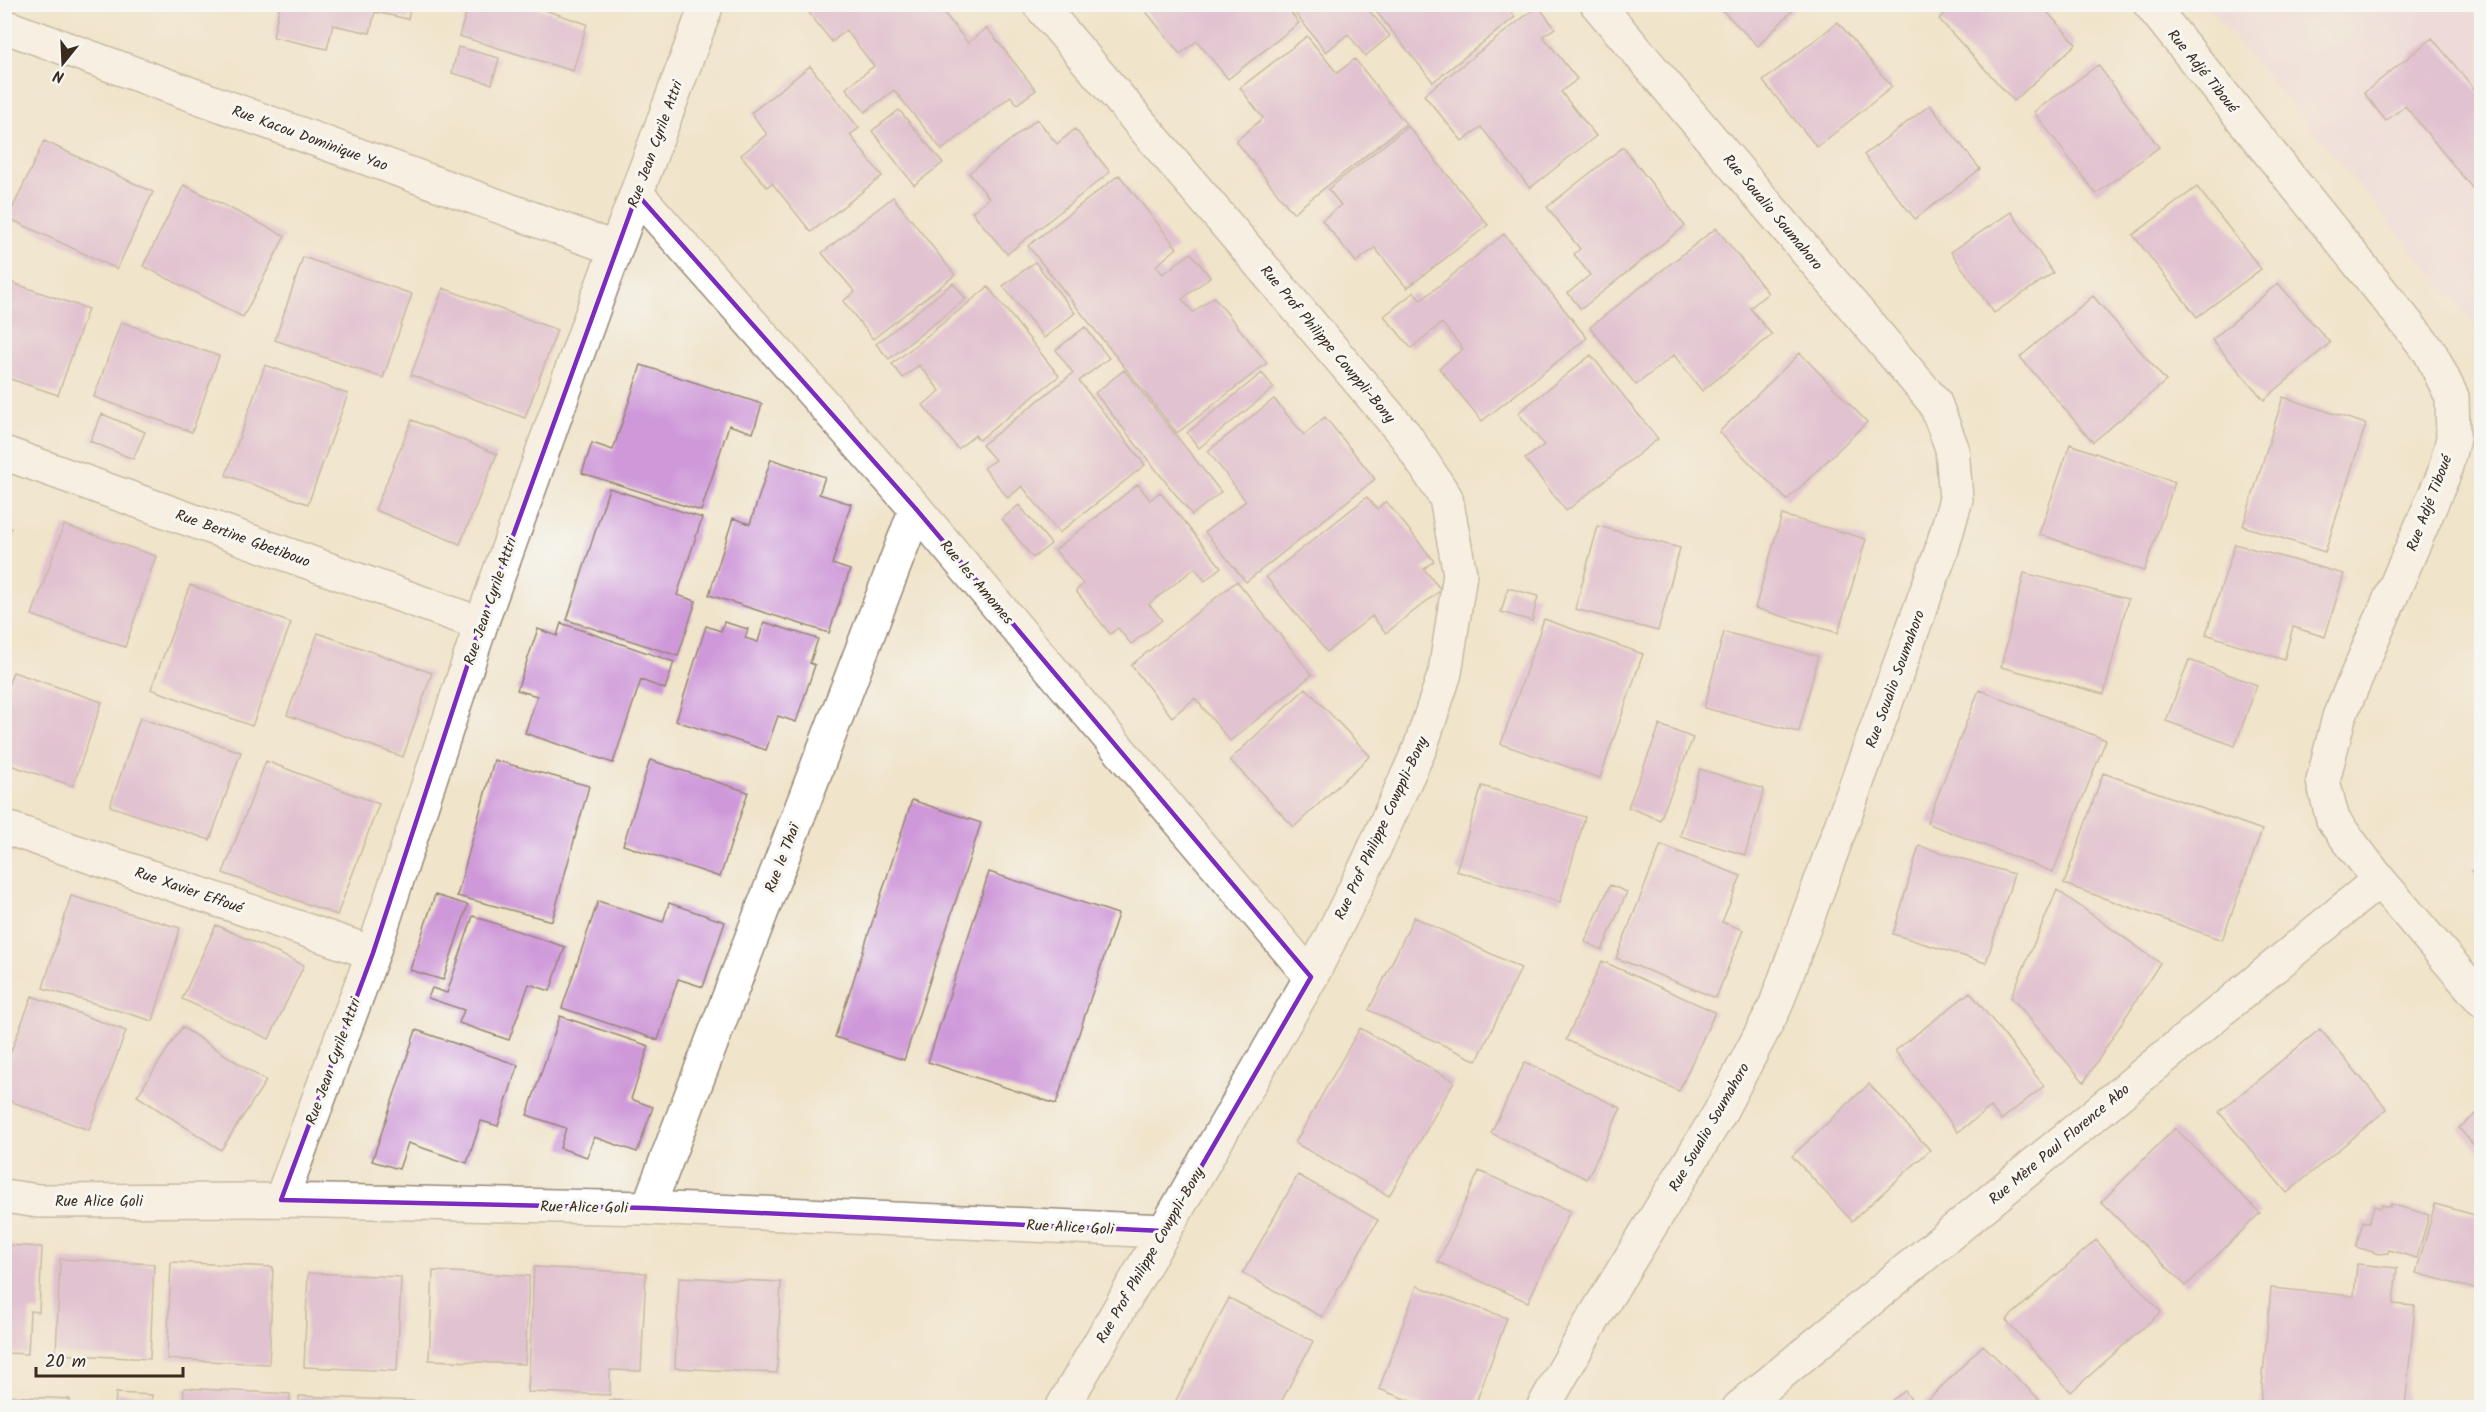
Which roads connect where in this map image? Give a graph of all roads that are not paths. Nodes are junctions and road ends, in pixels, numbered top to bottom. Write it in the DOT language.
graph roads {
  1 [pos="1039,4"];
  2 [pos="1597,4"];
  3 [pos="2150,4"];
  4 [pos="703,6"];
  5 [pos="4,26"];
  6 [pos="637,194"];
  7 [pos="616,249"];
  8 [pos="4,453"];
  9 [pos="916,509"];
  10 [pos="481,624"];
  11 [pos="4,827"];
  12 [pos="2379,880"];
  13 [pos="373,953"];
  14 [pos="1311,977"];
  15 [pos="2481,1000"];
  16 [pos="4,1196"];
  17 [pos="281,1200"];
  18 [pos="648,1208"];
  19 [pos="1164,1231"];
  20 [pos="1062,1407"];
  21 [pos="1543,1407"];
  22 [pos="1739,1407"];
  1 -- 14 [label="street, Rue Prof Philippe Cowppli-Bony"];
  2 -- 21 [label="street, Rue Soualio Soumahoro"];
  3 -- 12 [label="street, Rue Adjé Tiboué"];
  4 -- 6 [label="street, Rue Jean Cyrile Attri"];
  5 -- 7 [label="street, Rue Kacou Dominique Yao"];
  6 -- 7 [label="street, Rue Jean Cyrile Attri"];
  6 -- 9 [label="street, Rue les Amomes"];
  7 -- 10 [label="street, Rue Jean Cyrile Attri"];
  8 -- 10 [label="street, Rue Bertine Gbetibouo"];
  9 -- 14 [label="street, Rue les Amomes"];
  9 -- 18 [label="street, Rue le Thaï"];
  10 -- 13 [label="street, Rue Jean Cyrile Attri"];
  11 -- 13 [label="street, Rue Xavier Effoué"];
  12 -- 15 [label="street, Rue Adjé Tiboué"];
  12 -- 22 [label="street, Rue Mère Paul Florence Abo"];
  13 -- 17 [label="street, Rue Jean Cyrile Attri"];
  14 -- 19 [label="street, Rue Prof Philippe Cowppli-Bony"];
  16 -- 17 [label="street, Rue Alice Goli"];
  17 -- 18 [label="street, Rue Alice Goli"];
  18 -- 19 [label="street, Rue Alice Goli"];
  19 -- 20 [label="street, Rue Prof Philippe Cowppli-Bony"];
}
